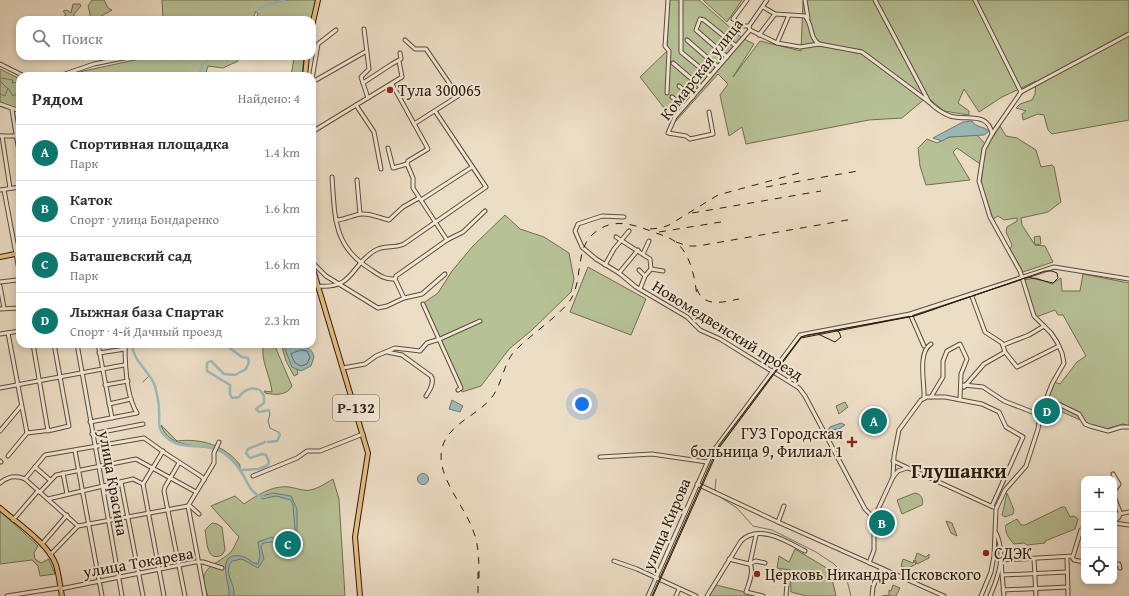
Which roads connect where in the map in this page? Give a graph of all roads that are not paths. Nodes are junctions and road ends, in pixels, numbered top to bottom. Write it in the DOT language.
graph roads {
  1 [pos="318,0"];
  2 [pos="668,0"];
  3 [pos="680,0"];
  4 [pos="747,0"];
  5 [pos="767,0"];
  6 [pos="805,0"];
  7 [pos="875,0"];
  8 [pos="975,0"];
  9 [pos="763,7"];
  10 [pos="775,14"];
  11 [pos="789,15"];
  12 [pos="314,16"];
  13 [pos="808,20"];
  14 [pos="749,26"];
  15 [pos="336,30"];
  16 [pos="364,30"];
  17 [pos="750,30"];
  18 [pos="1129,34"];
  19 [pos="760,35"];
  20 [pos="405,40"];
  21 [pos="687,40"];
  22 [pos="777,43"];
  23 [pos="819,44"];
  24 [pos="736,46"];
  25 [pos="365,52"];
  26 [pos="400,52"];
  27 [pos="316,56"];
  28 [pos="727,57"];
  29 [pos="114,60"];
  30 [pos="306,60"];
  31 [pos="315,60"];
  32 [pos="399,60"];
  33 [pos="672,63"];
  34 [pos="0,64"];
  35 [pos="718,67"];
  36 [pos="16,72"];
  37 [pos="71,72"];
  38 [pos="305,72"];
  39 [pos="313,72"];
  40 [pos="710,76"];
  41 [pos="316,80"];
  42 [pos="363,83"];
  43 [pos="392,84"];
  44 [pos="679,86"];
  45 [pos="701,87"];
  46 [pos="1021,92"];
  47 [pos="667,93"];
  48 [pos="693,97"];
  49 [pos="368,98"];
  50 [pos="672,98"];
  51 [pos="929,102"];
  52 [pos="0,104"];
  53 [pos="356,105"];
  54 [pos="684,106"];
  55 [pos="12,110"];
  56 [pos="16,111"];
  57 [pos="434,111"];
  58 [pos="709,112"];
  59 [pos="414,124"];
  60 [pos="16,127"];
  61 [pos="316,130"];
  62 [pos="992,134"];
  63 [pos="1,136"];
  64 [pos="16,136"];
  65 [pos="388,148"];
  66 [pos="407,164"];
  67 [pos="472,167"];
  68 [pos="380,169"];
  69 [pos="332,177"];
  70 [pos="357,180"];
  71 [pos="16,187"];
  72 [pos="10,188"];
  73 [pos="2,190"];
  74 [pos="420,199"];
  75 [pos="485,211"];
  76 [pos="360,214"];
  77 [pos="624,217"];
  78 [pos="336,220"];
  79 [pos="436,222"];
  80 [pos="629,231"];
  81 [pos="616,237"];
  82 [pos="447,240"];
  83 [pos="649,240"];
  84 [pos="623,241"];
  85 [pos="16,246"];
  86 [pos="638,250"];
  87 [pos="16,254"];
  88 [pos="643,254"];
  89 [pos="0,257"];
  90 [pos="361,263"];
  91 [pos="605,264"];
  92 [pos="316,266"];
  93 [pos="651,269"];
  94 [pos="639,270"];
  95 [pos="663,271"];
  96 [pos="619,273"];
  97 [pos="445,274"];
  98 [pos="645,276"];
  99 [pos="1022,276"];
  100 [pos="316,279"];
  101 [pos="395,279"];
  102 [pos="16,280"];
  103 [pos="1129,280"];
  104 [pos="0,282"];
  105 [pos="340,284"];
  106 [pos="0,286"];
  107 [pos="318,286"];
  108 [pos="640,289"];
  109 [pos="971,294"];
  110 [pos="404,298"];
  111 [pos="423,304"];
  112 [pos="2,308"];
  113 [pos="16,308"];
  114 [pos="910,314"];
  115 [pos="480,321"];
  116 [pos="1044,326"];
  117 [pos="16,331"];
  118 [pos="8,333"];
  119 [pos="0,334"];
  120 [pos="439,340"];
  121 [pos="931,344"];
  122 [pos="1003,345"];
  123 [pos="924,346"];
  124 [pos="1059,346"];
  125 [pos="34,348"];
  126 [pos="55,348"];
  127 [pos="78,348"];
  128 [pos="98,348"];
  129 [pos="125,349"];
  130 [pos="385,352"];
  131 [pos="1005,352"];
  132 [pos="99,353"];
  133 [pos="124,364"];
  134 [pos="343,368"];
  135 [pos="102,370"];
  136 [pos="772,371"];
  137 [pos="82,373"];
  138 [pos="60,377"];
  139 [pos="39,381"];
  140 [pos="128,381"];
  141 [pos="105,384"];
  142 [pos="18,385"];
  143 [pos="964,385"];
  144 [pos="0,388"];
  145 [pos="458,390"];
  146 [pos="961,390"];
  147 [pos="933,391"];
  148 [pos="426,396"];
  149 [pos="930,397"];
  150 [pos="924,398"];
  151 [pos="131,399"];
  152 [pos="1048,399"];
  153 [pos="960,400"];
  154 [pos="109,404"];
  155 [pos="21,406"];
  156 [pos="1040,415"];
  157 [pos="112,418"];
  158 [pos="90,422"];
  159 [pos="143,424"];
  160 [pos="1128,427"];
  161 [pos="0,431"];
  162 [pos="48,431"];
  163 [pos="27,433"];
  164 [pos="92,434"];
  165 [pos="363,434"];
  166 [pos="220,442"];
  167 [pos="94,447"];
  168 [pos="75,450"];
  169 [pos="163,451"];
  170 [pos="8,456"];
  171 [pos="600,457"];
  172 [pos="893,461"];
  173 [pos="707,462"];
  174 [pos="180,463"];
  175 [pos="98,466"];
  176 [pos="35,467"];
  177 [pos="153,468"];
  178 [pos="908,468"];
  179 [pos="78,470"];
  180 [pos="63,473"];
  181 [pos="253,476"];
  182 [pos="892,477"];
  183 [pos="170,478"];
  184 [pos="25,479"];
  185 [pos="50,480"];
  186 [pos="204,480"];
  187 [pos="121,482"];
  188 [pos="0,483"];
  189 [pos="143,484"];
  190 [pos="697,484"];
  191 [pos="101,487"];
  192 [pos="82,491"];
  193 [pos="40,492"];
  194 [pos="196,492"];
  195 [pos="67,494"];
  196 [pos="48,499"];
  197 [pos="188,505"];
  198 [pos="784,506"];
  199 [pos="992,506"];
  200 [pos="1117,506"];
  201 [pos="996,509"];
  202 [pos="0,510"];
  203 [pos="168,510"];
  204 [pos="1129,512"];
  205 [pos="148,513"];
  206 [pos="199,514"];
  207 [pos="1117,514"];
  208 [pos="1120,514"];
  209 [pos="67,515"];
  210 [pos="128,517"];
  211 [pos="874,518"];
  212 [pos="1117,518"];
  213 [pos="13,520"];
  214 [pos="108,521"];
  215 [pos="778,522"];
  216 [pos="1117,523"];
  217 [pos="89,525"];
  218 [pos="1129,525"];
  219 [pos="78,526"];
  220 [pos="1081,530"];
  221 [pos="756,535"];
  222 [pos="996,539"];
  223 [pos="41,545"];
  224 [pos="806,551"];
  225 [pos="50,555"];
  226 [pos="994,556"];
  227 [pos="1067,557"];
  228 [pos="1072,557"];
  229 [pos="730,559"];
  230 [pos="1001,559"];
  231 [pos="1034,559"];
  232 [pos="1081,561"];
  233 [pos="199,562"];
  234 [pos="614,562"];
  235 [pos="750,563"];
  236 [pos="765,563"];
  237 [pos="869,563"];
  238 [pos="1117,564"];
  239 [pos="178,565"];
  240 [pos="222,568"];
  241 [pos="881,568"];
  242 [pos="1120,568"];
  243 [pos="159,569"];
  244 [pos="780,572"];
  245 [pos="1067,572"];
  246 [pos="139,573"];
  247 [pos="1035,574"];
  248 [pos="1003,575"];
  249 [pos="119,577"];
  250 [pos="656,578"];
  251 [pos="99,581"];
  252 [pos="986,584"];
  253 [pos="1068,586"];
  254 [pos="994,587"];
  255 [pos="59,588"];
  256 [pos="679,588"];
  257 [pos="1036,588"];
  258 [pos="1003,590"];
  259 [pos="19,595"];
  260 [pos="7,596"];
  261 [pos="61,596"];
  262 [pos="102,596"];
  263 [pos="122,596"];
  264 [pos="143,596"];
  265 [pos="164,596"];
  266 [pos="184,596"];
  267 [pos="205,596"];
  268 [pos="360,596"];
  269 [pos="648,596"];
  270 [pos="676,596"];
  271 [pos="696,596"];
  272 [pos="707,596"];
  273 [pos="763,596"];
  274 [pos="786,596"];
  275 [pos="872,596"];
  276 [pos="944,596"];
  277 [pos="981,596"];
  278 [pos="990,596"];
  279 [pos="1004,596"];
  280 [pos="1036,596"];
  281 [pos="1068,596"];
  1 -- 12 [label="main road"];
  2 -- 47 [label="street"];
  3 -- 40 [label="street"];
  4 -- 14 [label="street"];
  5 -- 9 [label="street, Комарская улица"];
  6 -- 13 [label="street"];
  7 -- 51 [label="street"];
  8 -- 46 [label="street"];
  9 -- 10 [label="street"];
  9 -- 14 [label="street, Комарская улица"];
  10 -- 11 [label="street"];
  10 -- 19 [label="street"];
  11 -- 13 [label="street"];
  11 -- 22 [label="street"];
  13 -- 23 [label="street"];
  14 -- 17 [label="street, Комарская улица"];
  15 -- 27 [label="street"];
  16 -- 25 [label="street"];
  17 -- 19 [label="street"];
  17 -- 24 [label="street, Комарская улица"];
  18 -- 46 [label="street"];
  19 -- 22 [label="street"];
  20 -- 57 [label="street"];
  21 -- 35 [label="street"];
  22 -- 23 [label="street"];
  23 -- 51 [label="street"];
  24 -- 28 [label="street, Комарская улица"];
  24 -- 28 [label="street"];
  25 -- 41 [label="street"];
  25 -- 42 [label="street"];
  26 -- 32 [label="street"];
  28 -- 35 [label="street, Комарская улица"];
  29 -- 37 [label="street"];
  30 -- 38 [label="main road"];
  31 -- 39 [label="street"];
  32 -- 42 [label="street"];
  32 -- 43 [label="street"];
  33 -- 45 [label="street"];
  34 -- 36 [label="street"];
  35 -- 40 [label="street, Комарская улица"];
  40 -- 45 [label="street, Комарская улица"];
  42 -- 49 [label="street"];
  43 -- 49 [label="street"];
  43 -- 59 [label="street"];
  44 -- 48 [label="street"];
  45 -- 48 [label="street, Комарская улица"];
  46 -- 62 [label="street"];
  48 -- 54 [label="street, Комарская улица"];
  49 -- 53 [label="street"];
  50 -- 54 [label="street"];
  51 -- 62 [label="street"];
  52 -- 55 [label="street"];
  53 -- 61 [label="street"];
  53 -- 68 [label="street"];
  54 -- 58 [label="street, Комарская улица"];
  55 -- 56 [label="street"];
  55 -- 60 [label="street"];
  57 -- 59 [label="street"];
  57 -- 67 [label="street"];
  59 -- 66 [label="street"];
  62 -- 99 [label="street"];
  63 -- 64 [label="street"];
  63 -- 72 [label="street"];
  65 -- 66 [label="street"];
  66 -- 74 [label="street"];
  67 -- 74 [label="street"];
  67 -- 79 [label="street"];
  69 -- 78 [label="street"];
  70 -- 76 [label="street"];
  71 -- 72 [label="street"];
  72 -- 73 [label="street"];
  73 -- 85 [label="street"];
  74 -- 76 [label="street"];
  74 -- 79 [label="street"];
  75 -- 82 [label="street"];
  76 -- 78 [label="street"];
  77 -- 91 [label="street"];
  78 -- 90 [label="street"];
  79 -- 82 [label="street"];
  79 -- 90 [label="street"];
  80 -- 84 [label="street"];
  81 -- 84 [label="street"];
  82 -- 101 [label="street"];
  83 -- 88 [label="street"];
  84 -- 86 [label="street"];
  84 -- 91 [label="street"];
  86 -- 88 [label="street"];
  86 -- 96 [label="street"];
  87 -- 89 [label="main road"];
  88 -- 93 [label="street"];
  90 -- 101 [label="street"];
  90 -- 105 [label="street"];
  91 -- 96 [label="street, Новомедвенский проезд"];
  92 -- 105 [label="street"];
  93 -- 95 [label="street"];
  93 -- 98 [label="street"];
  94 -- 98 [label="street"];
  96 -- 108 [label="street, Новомедвенский проезд"];
  97 -- 110 [label="street"];
  98 -- 108 [label="street"];
  99 -- 103 [label="street, улица Кирова"];
  99 -- 109 [label="street, улица Кирова"];
  99 -- 116 [label="street"];
  100 -- 107 [label="main road, Р-132"];
  101 -- 110 [label="street"];
  102 -- 104 [label="street"];
  105 -- 107 [label="street"];
  105 -- 110 [label="street"];
  106 -- 112 [label="street"];
  107 -- 134 [label="main road, Р-132"];
  108 -- 136 [label="street, Новомедвенский проезд"];
  109 -- 114 [label="street, улица Кирова"];
  109 -- 122 [label="street"];
  111 -- 120 [label="street"];
  112 -- 113 [label="street"];
  114 -- 123 [label="street"];
  114 -- 136 [label="street, улица Кирова"];
  115 -- 120 [label="street"];
  116 -- 122 [label="street"];
  116 -- 124 [label="street"];
  117 -- 118 [label="street"];
  118 -- 119 [label="street"];
  118 -- 142 [label="street"];
  120 -- 130 [label="street"];
  120 -- 145 [label="street"];
  121 -- 150 [label="street"];
  122 -- 131 [label="street"];
  124 -- 131 [label="street"];
  124 -- 152 [label="street"];
  125 -- 139 [label="street"];
  126 -- 138 [label="street"];
  127 -- 137 [label="street, улица Красина"];
  128 -- 132 [label="street"];
  129 -- 132 [label="street"];
  129 -- 133 [label="street"];
  130 -- 134 [label="street"];
  130 -- 148 [label="street"];
  131 -- 143 [label="street"];
  132 -- 135 [label="street"];
  133 -- 135 [label="street"];
  133 -- 140 [label="street"];
  134 -- 165 [label="main road, Р-132"];
  135 -- 137 [label="street"];
  135 -- 141 [label="street"];
  136 -- 173 [label="street, улица Кирова"];
  136 -- 211 [label="street, Новомедвенский проезд"];
  137 -- 138 [label="street"];
  137 -- 158 [label="street, улица Красина"];
  138 -- 139 [label="street"];
  138 -- 162 [label="street"];
  139 -- 142 [label="street"];
  139 -- 162 [label="street"];
  140 -- 141 [label="street"];
  140 -- 151 [label="street"];
  141 -- 154 [label="street"];
  142 -- 144 [label="street"];
  142 -- 155 [label="street"];
  143 -- 146 [label="street"];
  143 -- 156 [label="street"];
  146 -- 147 [label="street"];
  146 -- 153 [label="street"];
  147 -- 149 [label="street"];
  147 -- 150 [label="street"];
  149 -- 150 [label="street"];
  149 -- 153 [label="street"];
  150 -- 172 [label="street"];
  151 -- 154 [label="street"];
  151 -- 157 [label="street"];
  152 -- 156 [label="street"];
  152 -- 160 [label="street"];
  153 -- 199 [label="street"];
  154 -- 157 [label="street"];
  155 -- 161 [label="street"];
  155 -- 163 [label="street"];
  156 -- 201 [label="street"];
  157 -- 158 [label="street"];
  158 -- 164 [label="street, улица Красина"];
  159 -- 164 [label="street"];
  162 -- 163 [label="street"];
  163 -- 170 [label="street"];
  164 -- 167 [label="street, улица Красина"];
  165 -- 181 [label="street"];
  165 -- 268 [label="main road, Р-132"];
  166 -- 186 [label="street"];
  167 -- 168 [label="street"];
  167 -- 169 [label="street"];
  167 -- 175 [label="street, улица Красина"];
  168 -- 176 [label="street"];
  168 -- 179 [label="street"];
  169 -- 174 [label="street"];
  169 -- 177 [label="street"];
  171 -- 173 [label="street"];
  172 -- 178 [label="street"];
  172 -- 182 [label="street"];
  173 -- 190 [label="street, улица Кирова"];
  174 -- 183 [label="street"];
  174 -- 186 [label="street"];
  175 -- 177 [label="street"];
  175 -- 179 [label="street"];
  175 -- 191 [label="street, улица Красина"];
  176 -- 184 [label="street"];
  176 -- 185 [label="street"];
  177 -- 183 [label="street"];
  177 -- 189 [label="street"];
  178 -- 182 [label="street"];
  178 -- 199 [label="street"];
  179 -- 180 [label="street"];
  179 -- 192 [label="street"];
  180 -- 185 [label="street"];
  180 -- 195 [label="street"];
  182 -- 211 [label="street"];
  183 -- 194 [label="street"];
  183 -- 203 [label="street"];
  184 -- 188 [label="street"];
  184 -- 193 [label="street"];
  185 -- 193 [label="street"];
  186 -- 194 [label="street"];
  187 -- 189 [label="street"];
  187 -- 191 [label="street"];
  187 -- 210 [label="street"];
  189 -- 205 [label="street"];
  190 -- 215 [label="street"];
  190 -- 250 [label="street, улица Кирова"];
  191 -- 192 [label="street"];
  191 -- 214 [label="street, улица Красина"];
  192 -- 195 [label="street"];
  192 -- 217 [label="street"];
  193 -- 196 [label="street"];
  193 -- 213 [label="street"];
  194 -- 197 [label="street"];
  195 -- 196 [label="street"];
  196 -- 209 [label="street"];
  197 -- 203 [label="street"];
  197 -- 206 [label="street"];
  197 -- 233 [label="street"];
  198 -- 215 [label="street"];
  199 -- 201 [label="street"];
  200 -- 208 [label="street"];
  201 -- 222 [label="street"];
  202 -- 213 [label="main road"];
  202 -- 223 [label="main road"];
  203 -- 205 [label="street"];
  203 -- 239 [label="street"];
  204 -- 208 [label="street"];
  205 -- 210 [label="street"];
  205 -- 243 [label="street"];
  207 -- 208 [label="street"];
  208 -- 212 [label="street"];
  209 -- 219 [label="street"];
  209 -- 223 [label="street"];
  210 -- 214 [label="street"];
  210 -- 246 [label="street"];
  211 -- 237 [label="street"];
  213 -- 223 [label="main road"];
  214 -- 217 [label="street"];
  214 -- 249 [label="street, улица Красина"];
  215 -- 237 [label="street"];
  216 -- 218 [label="street"];
  217 -- 219 [label="street"];
  217 -- 251 [label="street"];
  219 -- 225 [label="street"];
  220 -- 228 [label="street"];
  221 -- 224 [label="street"];
  221 -- 229 [label="street"];
  221 -- 235 [label="street"];
  222 -- 226 [label="street"];
  222 -- 230 [label="street"];
  223 -- 225 [label="main road"];
  223 -- 255 [label="main road"];
  225 -- 255 [label="main road"];
  226 -- 230 [label="street"];
  226 -- 252 [label="street"];
  227 -- 228 [label="street"];
  227 -- 231 [label="street"];
  227 -- 245 [label="street"];
  228 -- 232 [label="street"];
  229 -- 235 [label="street"];
  229 -- 272 [label="street"];
  230 -- 231 [label="street"];
  230 -- 248 [label="street"];
  230 -- 254 [label="street"];
  231 -- 247 [label="street"];
  233 -- 239 [label="street, улица Токарева"];
  233 -- 240 [label="street, улица Токарева"];
  233 -- 267 [label="street"];
  234 -- 250 [label="street"];
  235 -- 236 [label="street"];
  235 -- 273 [label="street"];
  237 -- 241 [label="street"];
  238 -- 242 [label="street"];
  239 -- 243 [label="street, улица Токарева"];
  239 -- 266 [label="street"];
  241 -- 275 [label="street"];
  241 -- 276 [label="street"];
  243 -- 246 [label="street, улица Токарева"];
  243 -- 265 [label="street"];
  244 -- 274 [label="street"];
  245 -- 247 [label="street"];
  245 -- 253 [label="street"];
  246 -- 249 [label="street, улица Токарева"];
  246 -- 264 [label="street"];
  247 -- 248 [label="street"];
  247 -- 257 [label="street"];
  248 -- 258 [label="street"];
  249 -- 251 [label="street, улица Токарева"];
  249 -- 263 [label="street, улица Красина"];
  250 -- 256 [label="street"];
  250 -- 269 [label="street, улица Кирова"];
  251 -- 255 [label="street, улица Токарева"];
  251 -- 262 [label="street"];
  252 -- 254 [label="street"];
  252 -- 277 [label="street"];
  253 -- 257 [label="street"];
  253 -- 281 [label="street"];
  254 -- 278 [label="street"];
  255 -- 259 [label="street, улица Токарева"];
  255 -- 261 [label="main road"];
  256 -- 270 [label="street"];
  256 -- 271 [label="street"];
  257 -- 258 [label="street"];
  257 -- 280 [label="street"];
  258 -- 279 [label="street"];
  259 -- 260 [label="street, улица Токарева"];
}
